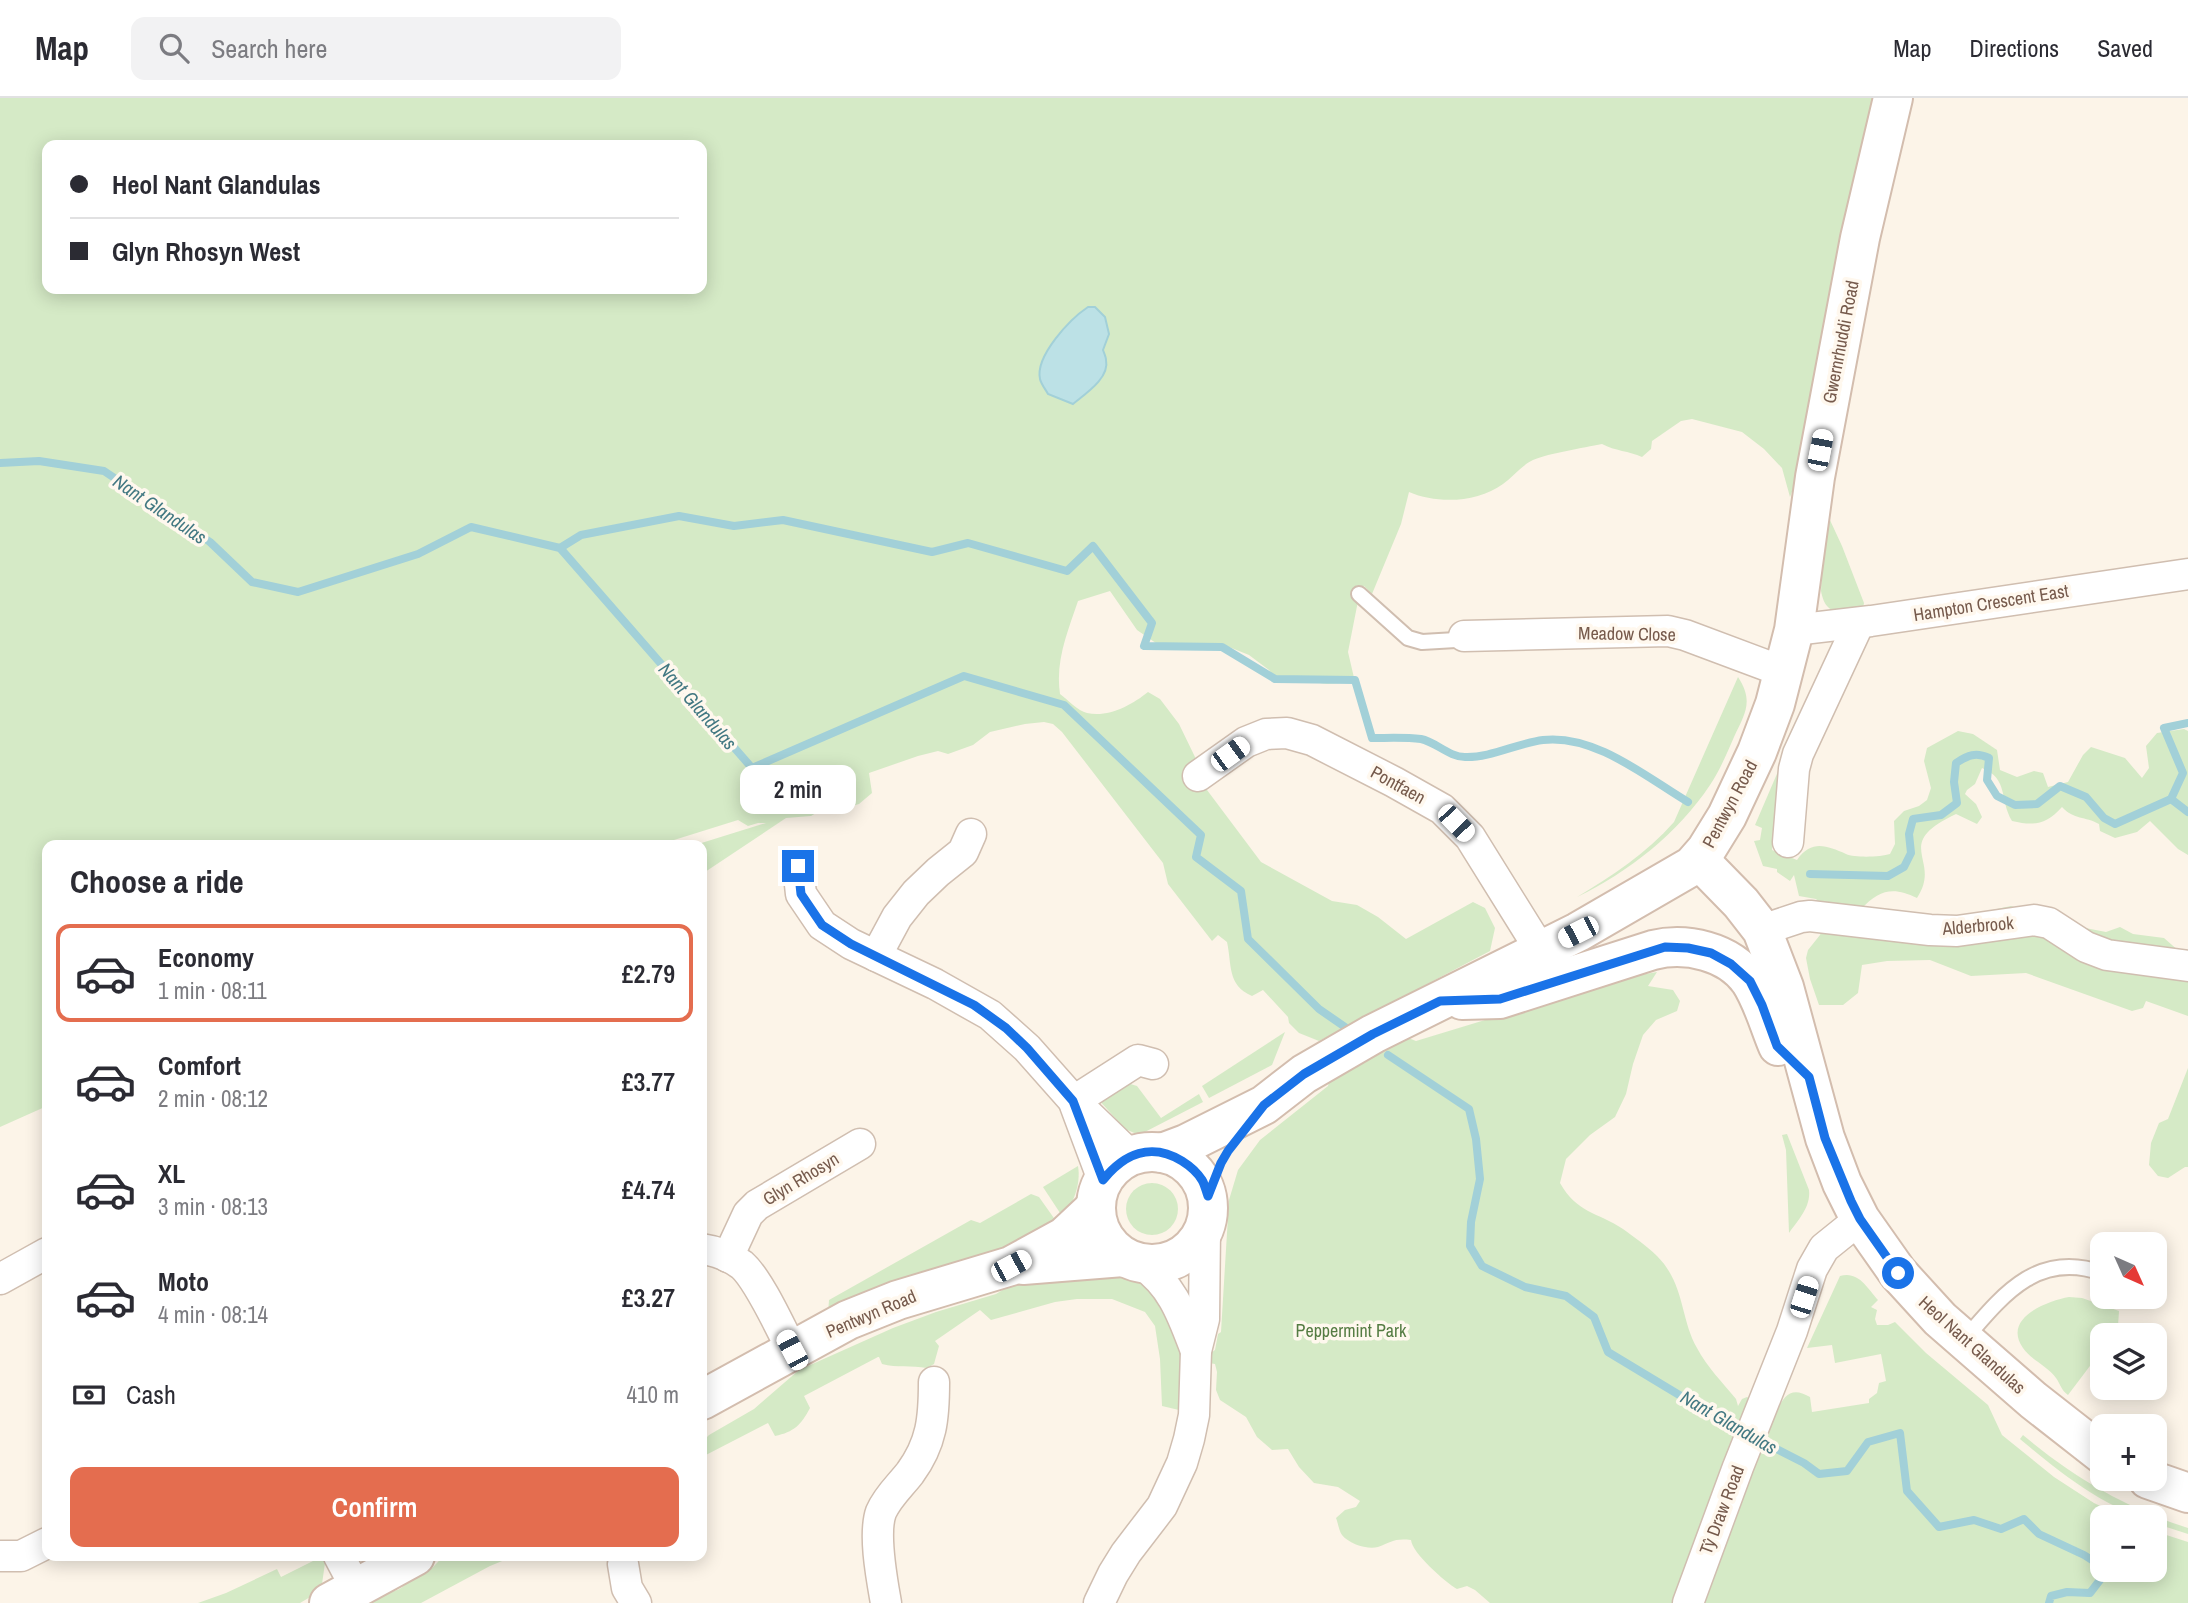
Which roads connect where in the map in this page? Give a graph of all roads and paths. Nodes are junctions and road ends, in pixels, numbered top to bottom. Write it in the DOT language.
graph roads {
  1 [pos="1893,98"];
  2 [pos="2188,574"];
  3 [pos="1359,594"];
  4 [pos="1859,623"];
  5 [pos="1794,631"];
  6 [pos="1464,636"];
  7 [pos="1784,672"];
  8 [pos="1198,776"];
  9 [pos="971,834"];
  10 [pos="1788,842"];
  11 [pos="1699,860"];
  12 [pos="798,866"];
  13 [pos="1762,930"];
  14 [pos="1541,951"];
  15 [pos="876,956"];
  16 [pos="2188,966"];
  17 [pos="1440,1001"];
  18 [pos="1153,1064"];
  19 [pos="1809,1077"];
  20 [pos="1073,1101"];
  21 [pos="1264,1105"];
  22 [pos="860,1144"];
  23 [pos="1123,1174"];
  24 [pos="1206,1212"];
  25 [pos="1860,1219"];
  26 [pos="715,1253"];
  27 [pos="42,1256"];
  28 [pos="1132,1260"];
  29 [pos="1011,1266"];
  30 [pos="2090,1269"];
  31 [pos="0,1279"];
  32 [pos="1963,1341"];
  33 [pos="792,1350"];
  34 [pos="1196,1352"];
  35 [pos="934,1382"];
  36 [pos="707,1397"];
  37 [pos="2090,1445"];
  38 [pos="2167,1486"];
  39 [pos="2188,1493"];
  40 [pos="42,1546"];
  41 [pos="0,1556"];
  42 [pos="401,1561"];
  43 [pos="623,1564"];
  44 [pos="341,1582"];
  45 [pos="636,1603"];
  46 [pos="886,1603"];
  47 [pos="1099,1603"];
  48 [pos="1688,1603"];
  1 -- 5 [label="street, Gwernrhuddi Road"];
  2 -- 4 [label="street, Hampton Crescent East"];
  3 -- 6 [label="lane"];
  4 -- 5 [label="street, Hampton Crescent East"];
  4 -- 10 [label="street"];
  5 -- 7 [label="street, Pentwyn Road"];
  6 -- 7 [label="street, Meadow Close"];
  7 -- 11 [label="street, Pentwyn Road"];
  8 -- 14 [label="street, Pontfaen"];
  9 -- 15 [label="street"];
  11 -- 13 [label="street"];
  11 -- 14 [label="street, Pentwyn Road"];
  12 -- 15 [label="street"];
  13 -- 16 [label="street, Alderbrook"];
  13 -- 19 [label="street"];
  14 -- 17 [label="street, Pentwyn Road"];
  15 -- 20 [label="street"];
  17 -- 19 [label="street"];
  17 -- 21 [label="street, Pentwyn Road"];
  18 -- 20 [label="street"];
  19 -- 25 [label="street"];
  20 -- 23 [label="street"];
  21 -- 23 [label="street, Pentwyn Road"];
  21 -- 24 [label="street, Pentwyn Road"];
  22 -- 26 [label="street, Glyn Rhosyn"];
  23 -- 24 [label="street"];
  23 -- 28 [label="street"];
  23 -- 29 [label="street, Pentwyn Road"];
  24 -- 28 [label="street"];
  24 -- 34 [label="street"];
  25 -- 32 [label="street, Heol Nant Glandulas"];
  25 -- 48 [label="street, Tŷ Draw Road"];
  26 -- 33 [label="street, Glyn Rhosyn"];
  27 -- 31 [label="street"];
  28 -- 29 [label="street, Pentwyn Road"];
  28 -- 34 [label="street"];
  29 -- 33 [label="street, Pentwyn Road"];
  30 -- 32 [label="lane"];
  32 -- 37 [label="street, Heol Nant Glandulas"];
  33 -- 36 [label="street, Pentwyn Road"];
  34 -- 47 [label="street"];
  35 -- 46 [label="street"];
  38 -- 39 [label="street"];
  40 -- 41 [label="street"];
  42 -- 44 [label="street"];
  43 -- 45 [label="street"];
}
